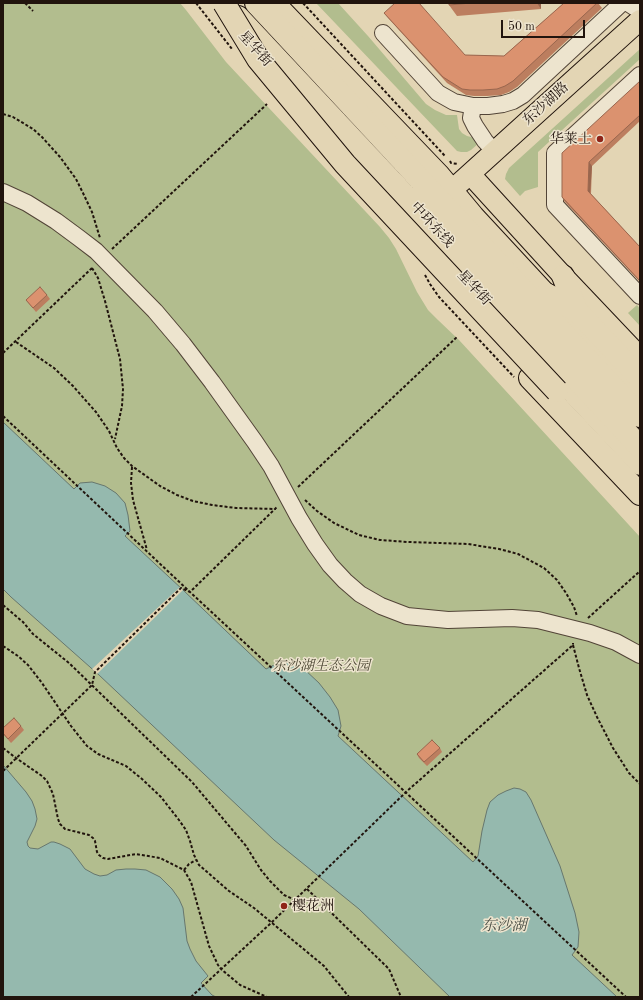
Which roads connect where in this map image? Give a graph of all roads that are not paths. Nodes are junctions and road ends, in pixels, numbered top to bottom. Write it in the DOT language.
graph roads {
  1 [pos="214,3"];
  2 [pos="224,3"];
  3 [pos="256,3"];
  4 [pos="275,3"];
  5 [pos="623,3"];
  6 [pos="640,10"];
  7 [pos="640,16"];
  8 [pos="640,20"];
  9 [pos="383,33"];
  10 [pos="640,75"];
  11 [pos="473,106"];
  12 [pos="494,151"];
  13 [pos="470,174"];
  14 [pos="452,190"];
  15 [pos="3,192"];
  16 [pos="415,225"];
  17 [pos="564,276"];
  18 [pos="546,294"];
  19 [pos="640,296"];
  20 [pos="577,311"];
  21 [pos="640,357"];
  22 [pos="640,378"];
  23 [pos="640,395"];
  24 [pos="640,416"];
  25 [pos="640,447"];
  26 [pos="640,465"];
  27 [pos="640,480"];
  28 [pos="640,494"];
  29 [pos="640,655"];
  1 -- 16 [label="main road, 星华街"];
  2 -- 25 [label="highway, 中环东线, bridge"];
  2 -- 27 [label="highway, bridge"];
  3 -- 24 [label="highway, 中环东线"];
  4 -- 14 [label="main road"];
  5 -- 6 [label="street"];
  5 -- 7 [label="street"];
  5 -- 11 [label="street"];
  8 -- 12 [label="main road, 东沙湖路"];
  9 -- 11 [label="street"];
  10 -- 19 [label="street"];
  11 -- 12 [label="street"];
  12 -- 13 [label="main road, 东沙湖路"];
  13 -- 14 [label="main road, 东沙湖路"];
  13 -- 17 [label="main road"];
  14 -- 18 [label="main road"];
  15 -- 29 [label="street"];
  16 -- 26 [label="main road, 星华街"];
  16 -- 28 [label="highway"];
  17 -- 20 [label="highway"];
  17 -- 21 [label="main road"];
  18 -- 20 [label="highway"];
  18 -- 23 [label="main road"];
  20 -- 22 [label="highway"];
}
